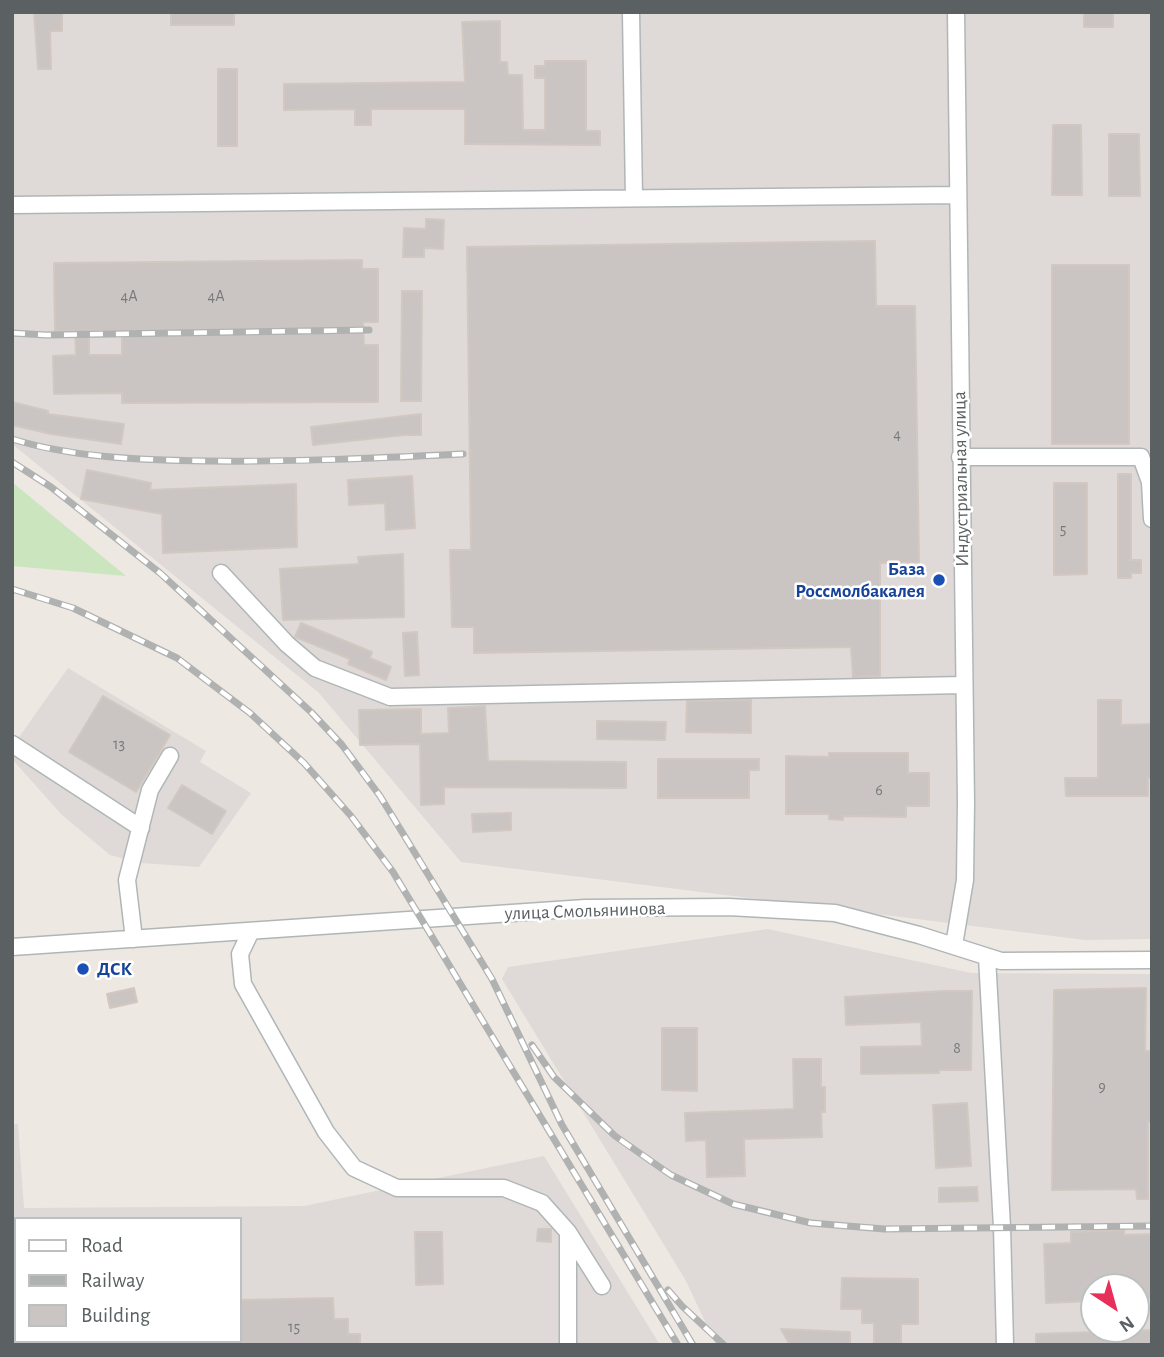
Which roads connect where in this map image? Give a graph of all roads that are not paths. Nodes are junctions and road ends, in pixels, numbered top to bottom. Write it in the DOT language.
graph roads {
  1 [pos="631,12"];
  2 [pos="956,12"];
  3 [pos="958,195"];
  4 [pos="634,198"];
  5 [pos="12,205"];
  6 [pos="960,457"];
  7 [pos="1152,519"];
  8 [pos="221,573"];
  9 [pos="963,685"];
  10 [pos="12,744"];
  11 [pos="170,756"];
  12 [pos="141,828"];
  13 [pos="251,931"];
  14 [pos="134,939"];
  15 [pos="954,945"];
  16 [pos="12,947"];
  17 [pos="987,957"];
  18 [pos="1152,960"];
  19 [pos="568,1232"];
  20 [pos="601,1286"];
  21 [pos="568,1345"];
  22 [pos="1005,1345"];
  1 -- 4 [label="street"];
  2 -- 3 [label="street, Индустриальная улица"];
  3 -- 4 [label="street"];
  3 -- 6 [label="street, Индустриальная улица"];
  4 -- 5 [label="street"];
  6 -- 7 [label="street"];
  6 -- 9 [label="street, Индустриальная улица"];
  8 -- 9 [label="street"];
  9 -- 15 [label="street, Индустриальная улица"];
  10 -- 12 [label="street"];
  11 -- 12 [label="street"];
  12 -- 14 [label="street"];
  13 -- 14 [label="street, улица Смольянинова"];
  13 -- 15 [label="street, улица Смольянинова"];
  13 -- 19 [label="street"];
  14 -- 16 [label="street, улица Смольянинова"];
  15 -- 17 [label="street, улица Смольянинова"];
  17 -- 18 [label="street, улица Смольянинова"];
  17 -- 22 [label="street"];
  19 -- 20 [label="street"];
  19 -- 21 [label="street"];
}
